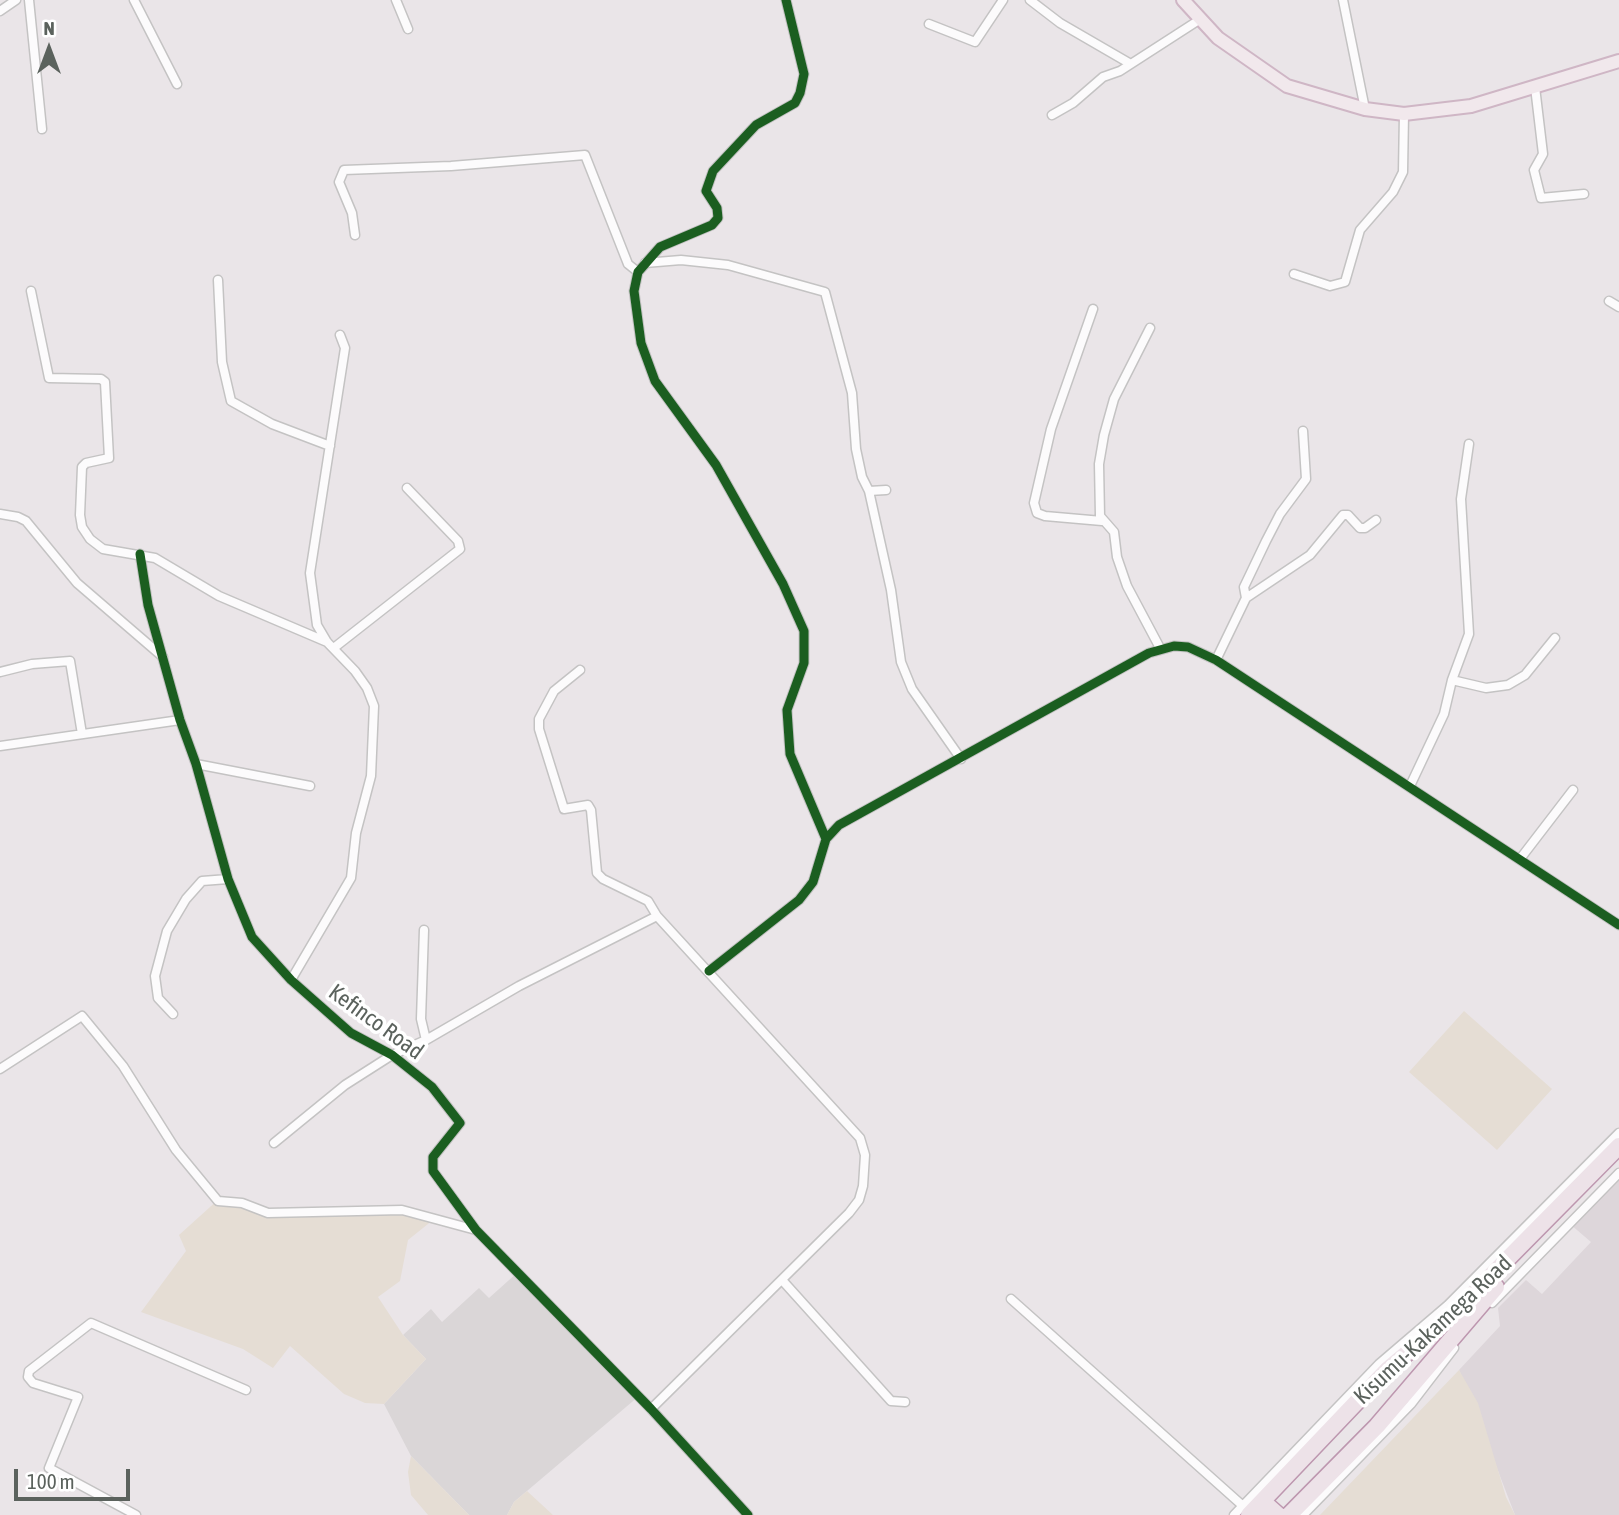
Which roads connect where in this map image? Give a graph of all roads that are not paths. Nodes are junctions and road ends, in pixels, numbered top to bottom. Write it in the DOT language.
graph roads {
  1 [pos="16,0"];
  2 [pos="29,0"];
  3 [pos="134,0"];
  4 [pos="396,0"];
  5 [pos="786,0"];
  6 [pos="1003,0"];
  7 [pos="1030,0"];
  8 [pos="1183,0"];
  9 [pos="1343,0"];
  10 [pos="0,11"];
  11 [pos="1199,20"];
  12 [pos="929,24"];
  13 [pos="408,29"];
  14 [pos="1618,61"];
  15 [pos="1129,63"];
  16 [pos="177,84"];
  17 [pos="1535,87"];
  18 [pos="1365,109"];
  19 [pos="1404,114"];
  20 [pos="1052,115"];
  21 [pos="42,129"];
  22 [pos="1584,194"];
  23 [pos="355,235"];
  24 [pos="645,263"];
  25 [pos="638,272"];
  26 [pos="1294,274"];
  27 [pos="218,280"];
  28 [pos="31,291"];
  29 [pos="1609,301"];
  30 [pos="1619,306"];
  31 [pos="1093,309"];
  32 [pos="1150,328"];
  33 [pos="340,335"];
  34 [pos="1303,431"];
  35 [pos="1469,444"];
  36 [pos="330,446"];
  37 [pos="407,488"];
  38 [pos="886,490"];
  39 [pos="869,491"];
  40 [pos="0,514"];
  41 [pos="1376,520"];
  42 [pos="1101,521"];
  43 [pos="140,554"];
  44 [pos="1246,598"];
  45 [pos="1555,638"];
  46 [pos="331,645"];
  47 [pos="1160,648"];
  48 [pos="163,657"];
  49 [pos="1216,660"];
  50 [pos="580,670"];
  51 [pos="0,672"];
  52 [pos="1452,680"];
  53 [pos="180,720"];
  54 [pos="82,734"];
  55 [pos="0,746"];
  56 [pos="961,759"];
  57 [pos="196,764"];
  58 [pos="310,786"];
  59 [pos="1410,786"];
  60 [pos="1573,790"];
  61 [pos="826,839"];
  62 [pos="1520,859"];
  63 [pos="228,879"];
  64 [pos="657,916"];
  65 [pos="1619,925"];
  66 [pos="424,930"];
  67 [pos="709,971"];
  68 [pos="291,980"];
  69 [pos="173,1014"];
  70 [pos="426,1040"];
  71 [pos="392,1055"];
  72 [pos="0,1069"];
  73 [pos="1619,1133"];
  74 [pos="274,1143"];
  75 [pos="1619,1146"];
  76 [pos="1619,1159"];
  77 [pos="1619,1173"];
  78 [pos="477,1230"];
  79 [pos="782,1280"];
  80 [pos="1011,1299"];
  81 [pos="1402,1357"];
  82 [pos="1385,1360"];
  83 [pos="1427,1382"];
  84 [pos="1411,1388"];
  85 [pos="246,1390"];
  86 [pos="905,1402"];
  87 [pos="651,1409"];
  88 [pos="1292,1468"];
  89 [pos="1313,1492"];
  90 [pos="1249,1510"];
  91 [pos="136,1515"];
  92 [pos="748,1515"];
  93 [pos="1234,1515"];
  94 [pos="1278,1515"];
  95 [pos="1290,1515"];
  96 [pos="1303,1515"];
  1 -- 10 [label="street"];
  2 -- 21 [label="street"];
  3 -- 16 [label="street"];
  4 -- 13 [label="street"];
  5 -- 24 [label="street"];
  6 -- 12 [label="street"];
  7 -- 15 [label="street"];
  8 -- 11 [label="main road"];
  9 -- 18 [label="street"];
  11 -- 15 [label="street"];
  11 -- 18 [label="main road"];
  14 -- 17 [label="main road"];
  15 -- 20 [label="street"];
  17 -- 19 [label="main road"];
  17 -- 22 [label="street"];
  18 -- 19 [label="main road"];
  19 -- 26 [label="street"];
  23 -- 25 [label="street"];
  24 -- 25 [label="street"];
  24 -- 39 [label="street"];
  25 -- 61 [label="street"];
  27 -- 36 [label="street"];
  28 -- 43 [label="street"];
  29 -- 30 [label="street"];
  31 -- 42 [label="street"];
  32 -- 42 [label="street"];
  33 -- 36 [label="street"];
  34 -- 44 [label="street"];
  35 -- 52 [label="street"];
  36 -- 46 [label="street"];
  37 -- 46 [label="street"];
  38 -- 39 [label="street"];
  39 -- 56 [label="street"];
  40 -- 48 [label="street"];
  41 -- 44 [label="street"];
  42 -- 47 [label="street"];
  43 -- 46 [label="street"];
  43 -- 48 [label="street, Kefinco Road"];
  44 -- 49 [label="street"];
  45 -- 52 [label="street"];
  46 -- 68 [label="street"];
  47 -- 49 [label="street"];
  47 -- 56 [label="street"];
  48 -- 53 [label="street, Kefinco Road"];
  49 -- 59 [label="street"];
  50 -- 64 [label="street"];
  51 -- 54 [label="street"];
  52 -- 59 [label="street"];
  53 -- 54 [label="street"];
  53 -- 57 [label="street, Kefinco Road"];
  54 -- 55 [label="street"];
  56 -- 61 [label="street"];
  57 -- 58 [label="street"];
  57 -- 63 [label="street, Kefinco Road"];
  59 -- 62 [label="street"];
  60 -- 62 [label="street"];
  61 -- 67 [label="street"];
  62 -- 65 [label="street"];
  63 -- 68 [label="street, Kefinco Road"];
  63 -- 69 [label="street"];
  64 -- 67 [label="street"];
  64 -- 70 [label="street"];
  66 -- 70 [label="street"];
  67 -- 79 [label="street"];
  68 -- 71 [label="street, Kefinco Road"];
  70 -- 71 [label="street"];
  71 -- 74 [label="street"];
  71 -- 78 [label="street, Kefinco Road"];
  72 -- 78 [label="street"];
  73 -- 82 [label="street"];
  75 -- 81 [label="highway, Kisumu-Kakamega Road"];
  76 -- 84 [label="highway"];
  77 -- 83 [label="street"];
  78 -- 87 [label="street, Kefinco Road"];
  79 -- 86 [label="street"];
  79 -- 87 [label="street"];
  80 -- 90 [label="street"];
  81 -- 82 [label="street"];
  81 -- 88 [label="highway, Kisumu-Kakamega Road"];
  82 -- 90 [label="street"];
  83 -- 84 [label="street"];
  83 -- 96 [label="street"];
  84 -- 89 [label="highway"];
  85 -- 91 [label="street"];
  87 -- 92 [label="street, Kefinco Road"];
  88 -- 89 [label="highway"];
  88 -- 90 [label="highway, Kisumu-Kakamega Road"];
  89 -- 95 [label="highway"];
  90 -- 93 [label="street"];
  90 -- 94 [label="highway"];
}
